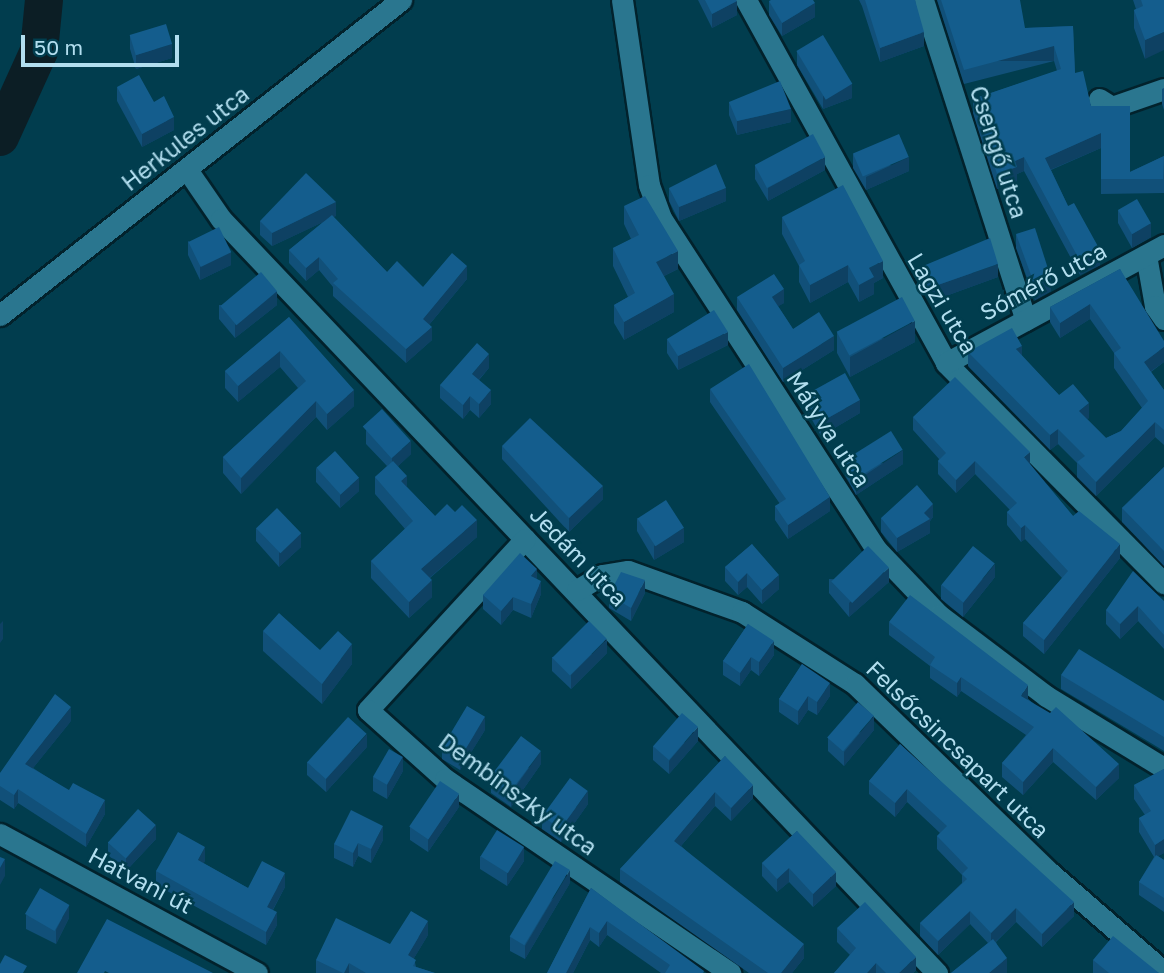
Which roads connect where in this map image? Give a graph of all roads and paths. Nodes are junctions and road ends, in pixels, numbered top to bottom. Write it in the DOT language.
graph roads {
  1 [pos="401,0"];
  2 [pos="622,0"];
  3 [pos="746,0"];
  4 [pos="923,0"];
  5 [pos="1164,89"];
  6 [pos="1099,99"];
  7 [pos="188,171"];
  8 [pos="1155,250"];
  9 [pos="0,315"];
  10 [pos="1164,319"];
  11 [pos="1026,320"];
  12 [pos="946,363"];
  13 [pos="524,539"];
  14 [pos="1164,583"];
  15 [pos="577,590"];
  16 [pos="1164,768"];
  17 [pos="0,834"];
  18 [pos="1164,972"];
  19 [pos="257,973"];
  20 [pos="730,973"];
  21 [pos="937,973"];
  1 -- 7 [label="street, Herkules utca"];
  2 -- 16 [label="street, Mályva utca"];
  3 -- 12 [label="street, Lagzi utca"];
  4 -- 11 [label="street, Csengő utca"];
  5 -- 6 [label="street"];
  7 -- 9 [label="street, Herkules utca"];
  7 -- 13 [label="street, Jedám utca"];
  8 -- 10 [label="street"];
  8 -- 11 [label="street, Sómérő utca"];
  11 -- 12 [label="street, Sómérő utca"];
  12 -- 14 [label="street, Lagzi utca"];
  13 -- 15 [label="street, Jedám utca"];
  13 -- 20 [label="street, Dembinszky utca"];
  15 -- 18 [label="street, Felsőcsincsapart utca"];
  15 -- 21 [label="street, Jedám utca"];
  17 -- 19 [label="street, Hatvani út"];
}
